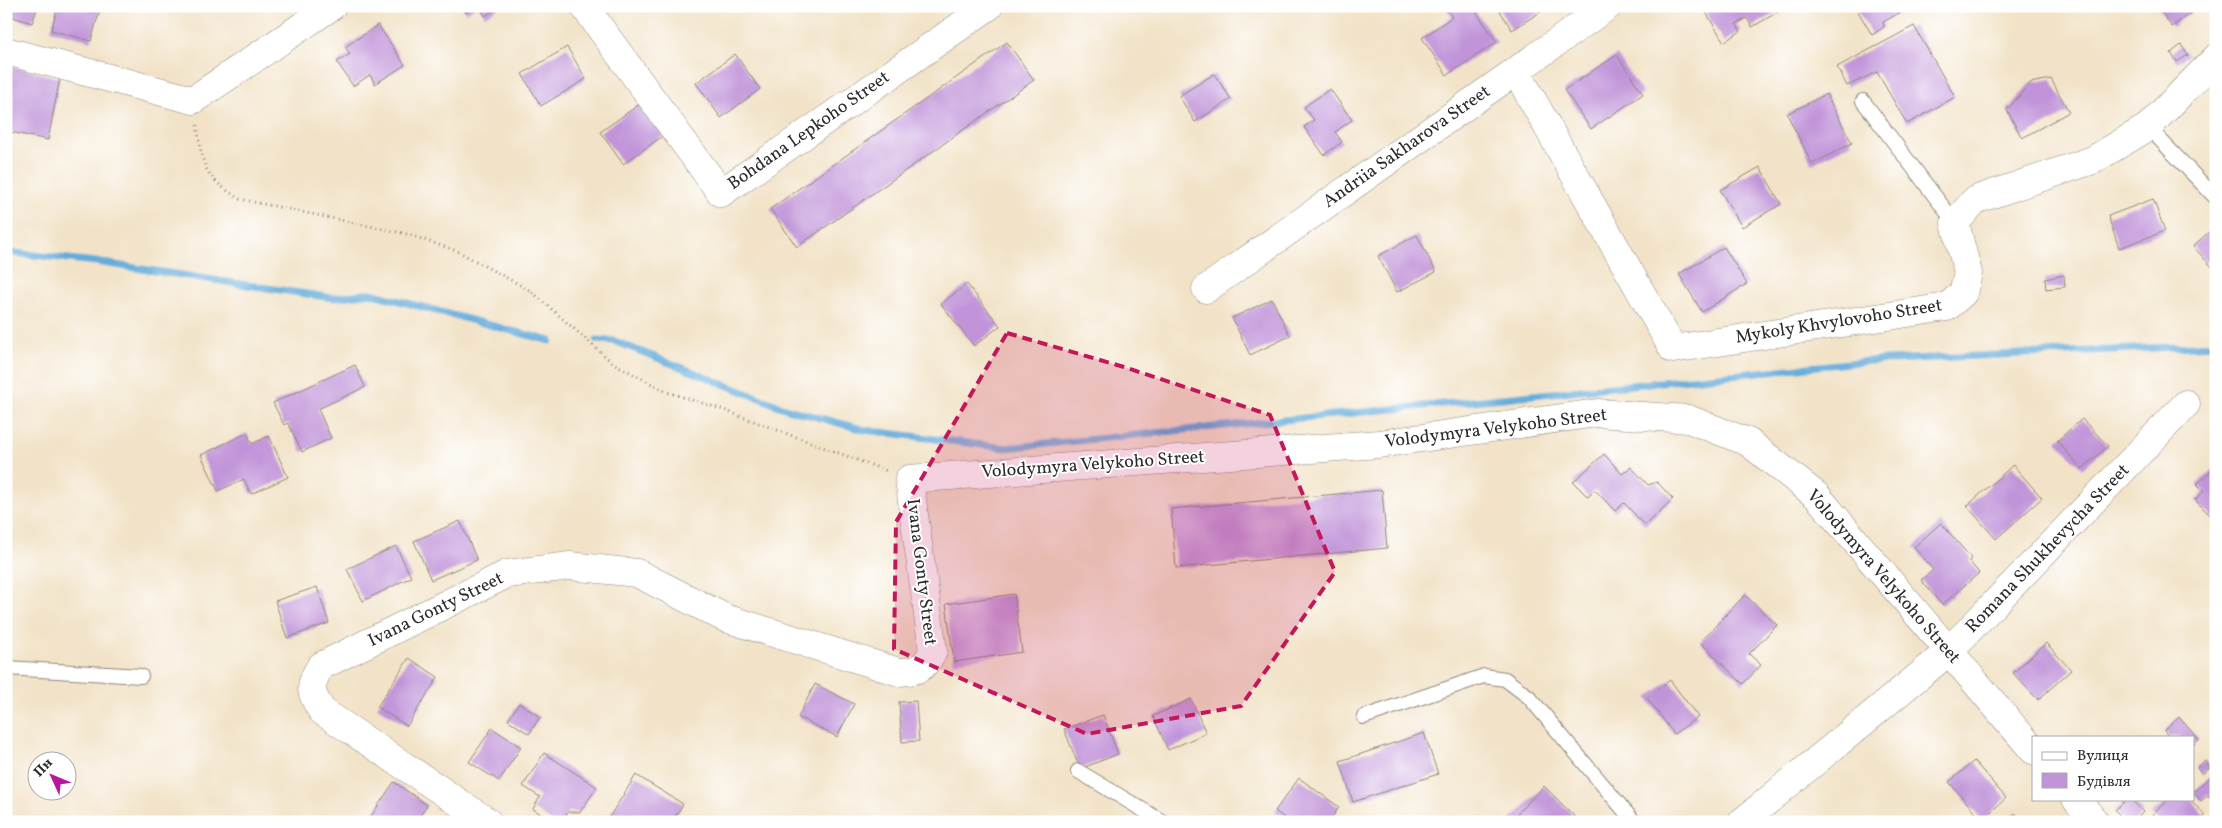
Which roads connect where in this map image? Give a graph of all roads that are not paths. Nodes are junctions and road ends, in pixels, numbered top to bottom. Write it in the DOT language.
graph roads {
  1 [pos="332,6"];
  2 [pos="584,6"];
  3 [pos="989,6"];
  4 [pos="1608,6"];
  5 [pos="6,50"];
  6 [pos="2216,58"];
  7 [pos="1516,71"];
  8 [pos="1863,101"];
  9 [pos="2148,127"];
  10 [pos="2216,198"];
  11 [pos="1955,223"];
  12 [pos="1206,288"];
  13 [pos="2186,404"];
  14 [pos="909,479"];
  15 [pos="1948,652"];
  16 [pos="6,668"];
  17 [pos="141,676"];
  18 [pos="1364,716"];
  19 [pos="2032,749"];
  20 [pos="1078,771"];
  21 [pos="2077,800"];
  22 [pos="488,822"];
  23 [pos="1163,822"];
  24 [pos="1634,822"];
  25 [pos="1742,822"];
  26 [pos="2095,822"];
  1 -- 5 [label="street"];
  2 -- 3 [label="street, Bohdana Lepkoho Street"];
  4 -- 7 [label="street, Andriia Sakharova Street"];
  6 -- 9 [label="street"];
  7 -- 11 [label="street, Mykoly Khvylovoho Street"];
  7 -- 12 [label="street, Andriia Sakharova Street"];
  8 -- 11 [label="lane"];
  9 -- 10 [label="lane"];
  9 -- 11 [label="street"];
  13 -- 15 [label="street, Romana Shukhevycha Street"];
  14 -- 15 [label="street, Volodymyra Velykoho Street"];
  14 -- 22 [label="street, Ivana Gonty Street"];
  15 -- 19 [label="street, Volodymyra Velykoho Street"];
  15 -- 25 [label="street, Romana Shukhevycha Street"];
  16 -- 17 [label="lane"];
  18 -- 24 [label="lane"];
  20 -- 23 [label="lane"];
  21 -- 26 [label="street"];
}
